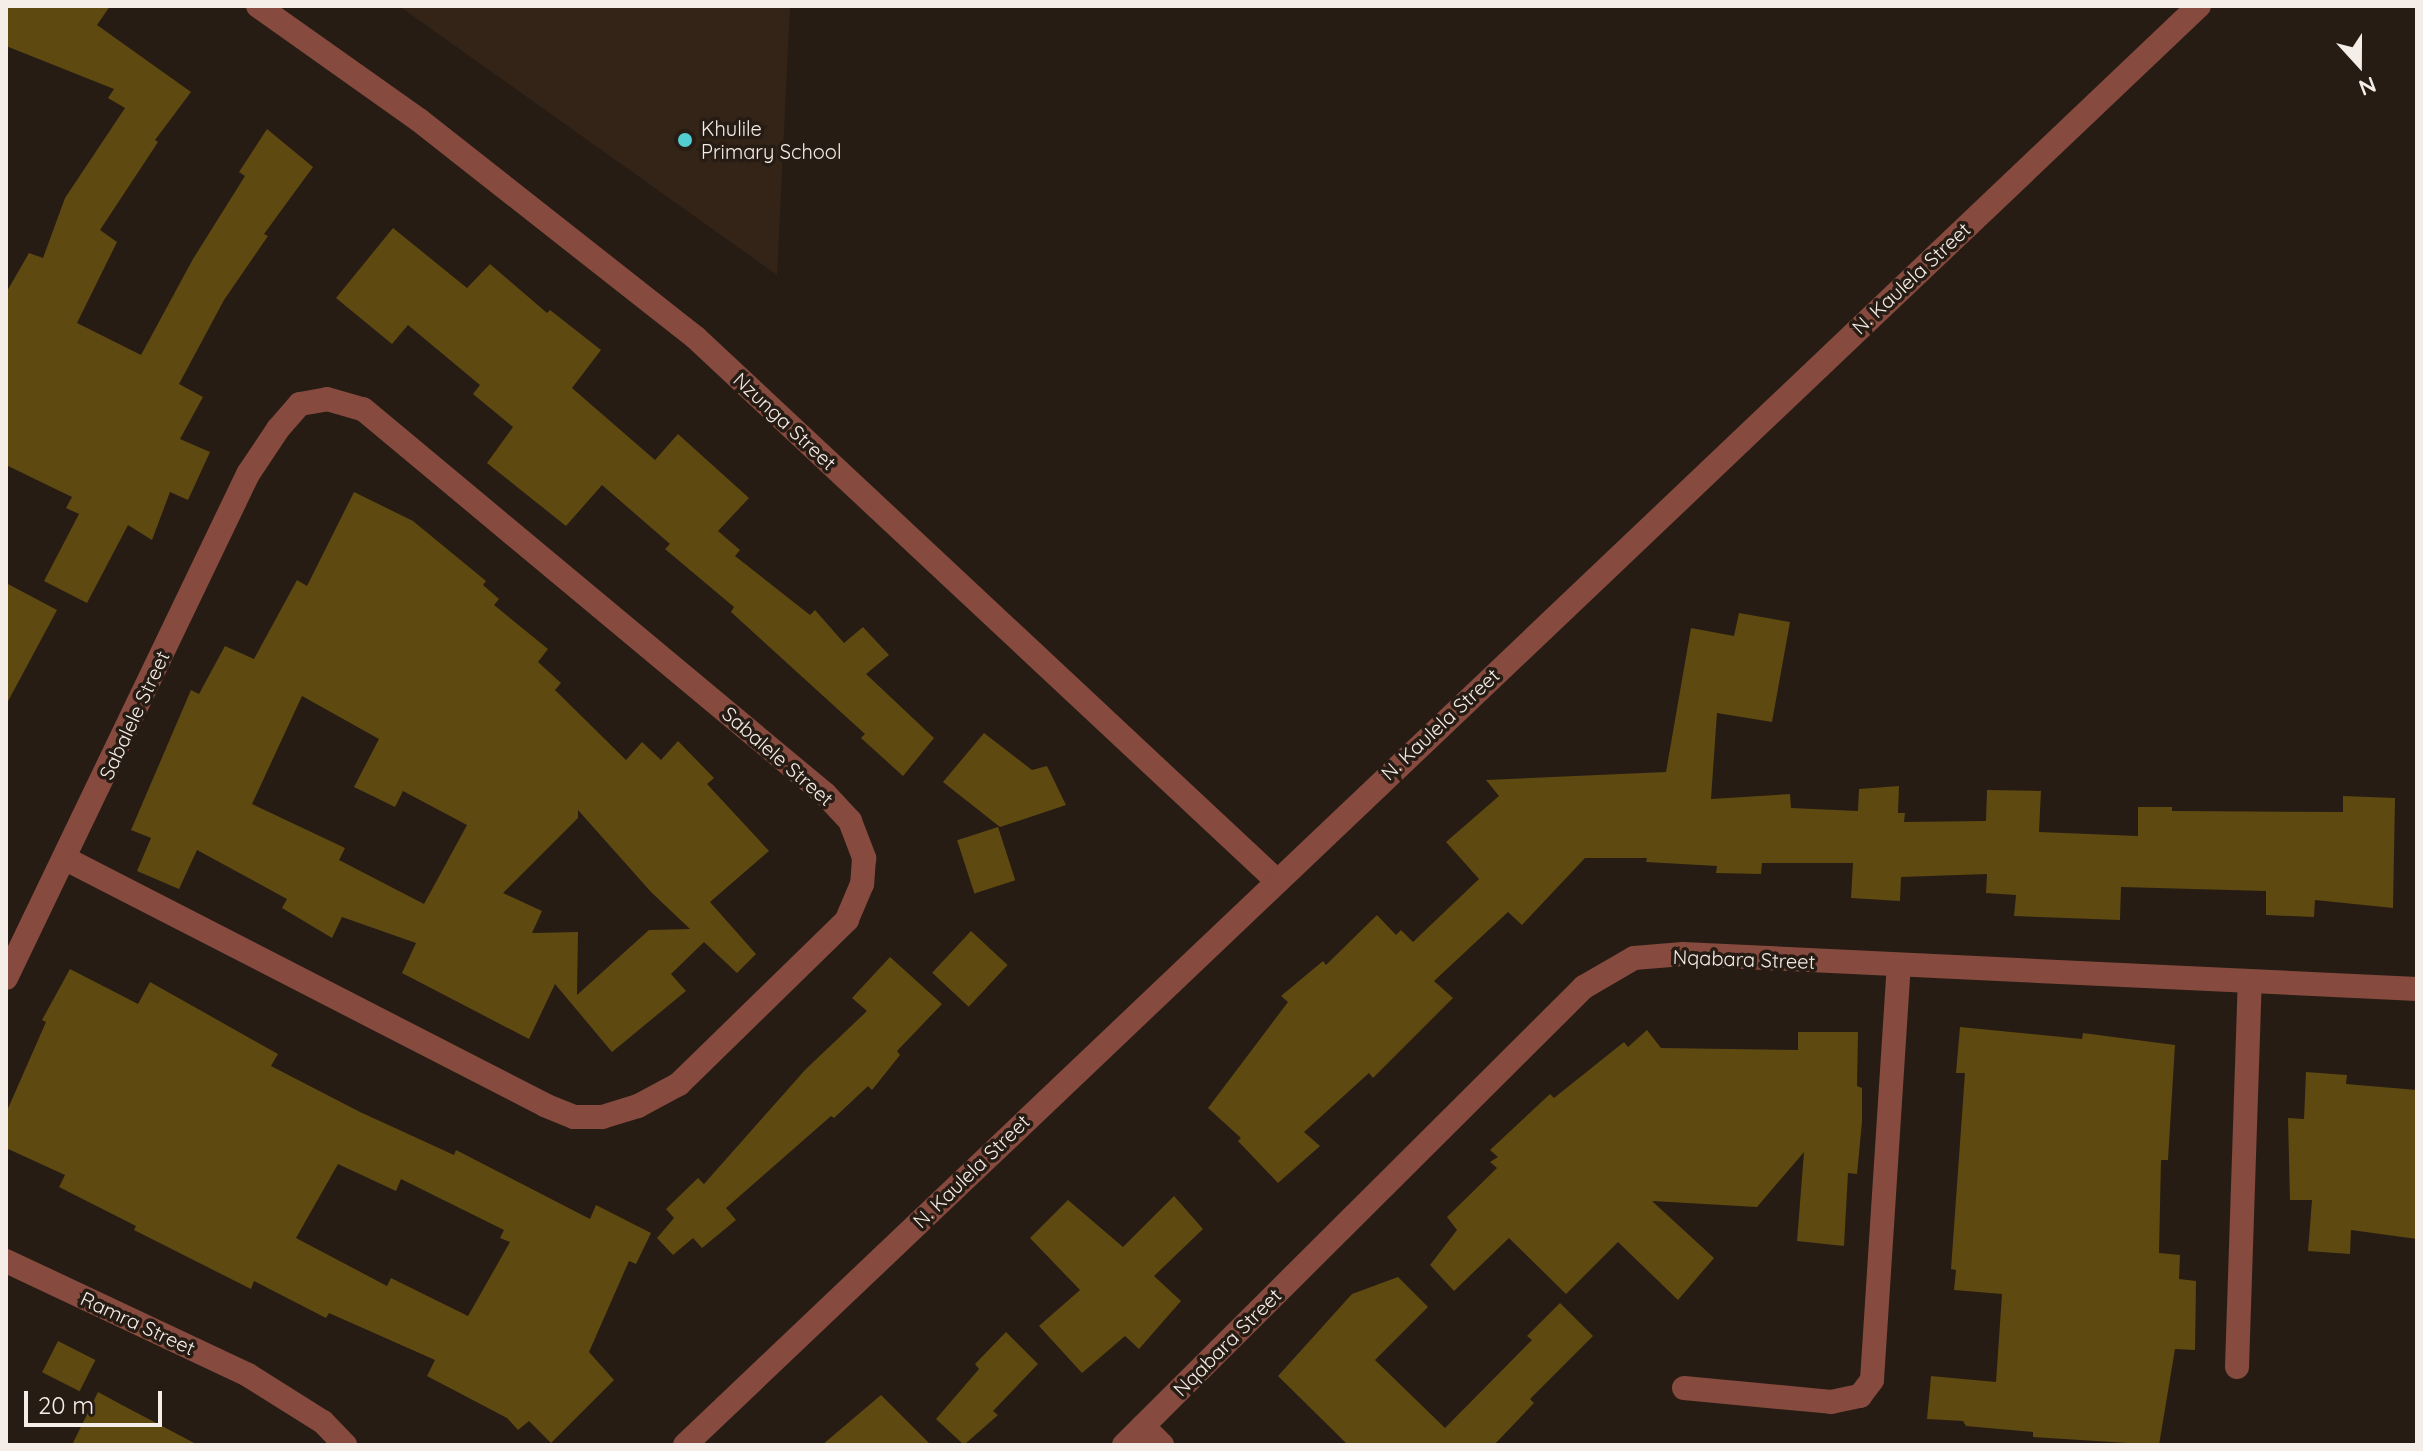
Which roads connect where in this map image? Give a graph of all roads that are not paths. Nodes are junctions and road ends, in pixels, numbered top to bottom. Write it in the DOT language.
graph roads {
  1 [pos="258,6"];
  2 [pos="2199,6"];
  3 [pos="66,859"];
  4 [pos="1276,880"];
  5 [pos="1899,965"];
  6 [pos="6,978"];
  7 [pos="2250,981"];
  8 [pos="2417,989"];
  9 [pos="6,1261"];
  10 [pos="2237,1367"];
  11 [pos="1684,1388"];
  12 [pos="1143,1426"];
  13 [pos="345,1445"];
  14 [pos="685,1445"];
  15 [pos="1124,1445"];
  16 [pos="1162,1445"];
  1 -- 4 [label="street, Nzunga Street"];
  2 -- 4 [label="street, N. Kaulela Street"];
  3 -- 3 [label="street, Sabalele Street"];
  3 -- 6 [label="street, Sabalele Street"];
  4 -- 14 [label="street, N. Kaulela Street"];
  5 -- 7 [label="street, Nqabara Street"];
  5 -- 11 [label="street"];
  5 -- 12 [label="street, Nqabara Street"];
  7 -- 8 [label="street, Nqabara Street"];
  7 -- 10 [label="street"];
  9 -- 13 [label="street, Ramra Street"];
  12 -- 15 [label="street, Nqabara Street"];
  12 -- 16 [label="street"];
}
